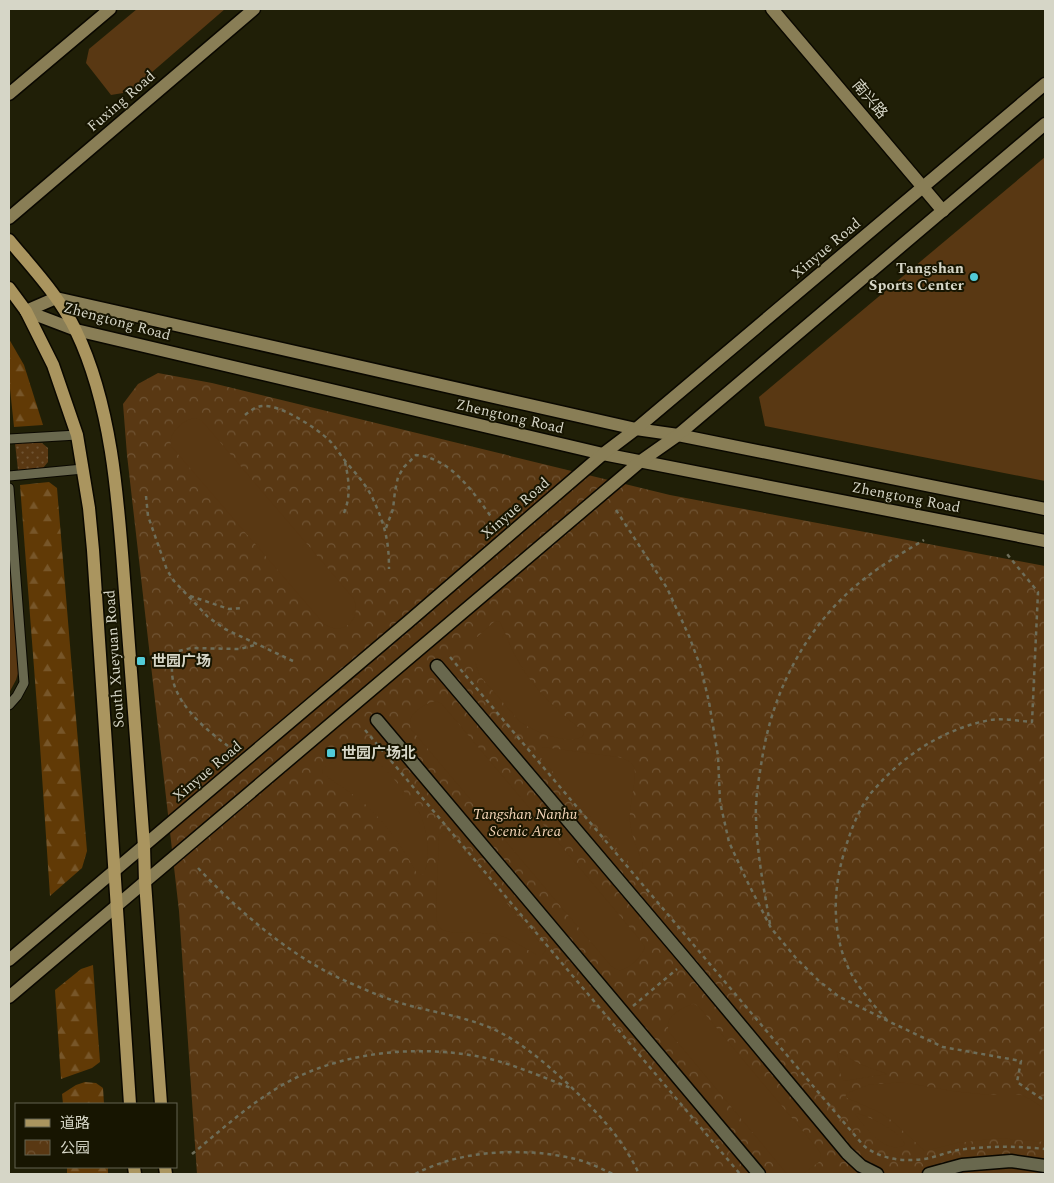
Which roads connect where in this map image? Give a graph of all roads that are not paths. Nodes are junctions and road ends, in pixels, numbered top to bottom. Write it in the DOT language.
graph roads {
  1 [pos="110,9"];
  2 [pos="254,9"];
  3 [pos="772,9"];
  4 [pos="1045,84"];
  5 [pos="9,94"];
  6 [pos="1045,124"];
  7 [pos="923,187"];
  8 [pos="943,210"];
  9 [pos="9,218"];
  10 [pos="9,240"];
  11 [pos="9,288"];
  12 [pos="56,298"];
  13 [pos="26,311"];
  14 [pos="76,330"];
  15 [pos="636,429"];
  16 [pos="77,435"];
  17 [pos="678,435"];
  18 [pos="9,439"];
  19 [pos="603,454"];
  20 [pos="641,461"];
  21 [pos="82,469"];
  22 [pos="9,476"];
  23 [pos="9,488"];
  24 [pos="1045,509"];
  25 [pos="1045,541"];
  26 [pos="437,666"];
  27 [pos="9,705"];
  28 [pos="377,720"];
  29 [pos="144,846"];
  30 [pos="114,871"];
  31 [pos="145,882"];
  32 [pos="117,906"];
  33 [pos="9,960"];
  34 [pos="9,997"];
  35 [pos="130,1103"];
  36 [pos="161,1103"];
  37 [pos="1045,1166"];
  38 [pos="759,1174"];
  39 [pos="877,1174"];
  40 [pos="929,1174"];
  1 -- 5 [label="main road"];
  2 -- 9 [label="main road, Fuxing Road"];
  3 -- 7 [label="main road, 南兴路"];
  4 -- 7 [label="main road, Xinyue Road"];
  6 -- 8 [label="main road"];
  7 -- 8 [label="main road, 南兴路"];
  7 -- 15 [label="main road, Xinyue Road"];
  8 -- 17 [label="main road"];
  10 -- 12 [label="main road, South Xueyuan Road"];
  11 -- 13 [label="main road, South Xueyuan Road"];
  12 -- 13 [label="main road, Zhengtong Road"];
  12 -- 14 [label="main road, South Xueyuan Road"];
  12 -- 15 [label="main road, Zhengtong Road"];
  13 -- 14 [label="main road, Zhengtong Road"];
  13 -- 16 [label="main road, South Xueyuan Road"];
  14 -- 19 [label="main road, Zhengtong Road"];
  14 -- 29 [label="main road, South Xueyuan Road"];
  15 -- 17 [label="main road, Zhengtong Road"];
  15 -- 19 [label="main road, Xinyue Road"];
  16 -- 18 [label="lane"];
  16 -- 21 [label="main road, South Xueyuan Road"];
  17 -- 20 [label="main road"];
  17 -- 24 [label="main road, Zhengtong Road"];
  19 -- 20 [label="main road, Zhengtong Road"];
  19 -- 29 [label="main road, Xinyue Road"];
  20 -- 25 [label="main road, Zhengtong Road"];
  20 -- 31 [label="main road"];
  21 -- 22 [label="lane"];
  21 -- 30 [label="main road, South Xueyuan Road"];
  23 -- 27 [label="lane"];
  26 -- 39 [label="street"];
  28 -- 38 [label="street"];
  29 -- 30 [label="main road, Xinyue Road"];
  29 -- 31 [label="main road, South Xueyuan Road"];
  30 -- 32 [label="main road, South Xueyuan Road"];
  30 -- 33 [label="main road, Xinyue Road"];
  31 -- 32 [label="main road"];
  31 -- 36 [label="main road, South Xueyuan Road"];
  32 -- 34 [label="main road"];
  32 -- 35 [label="main road, South Xueyuan Road"];
  37 -- 40 [label="street"];
}
